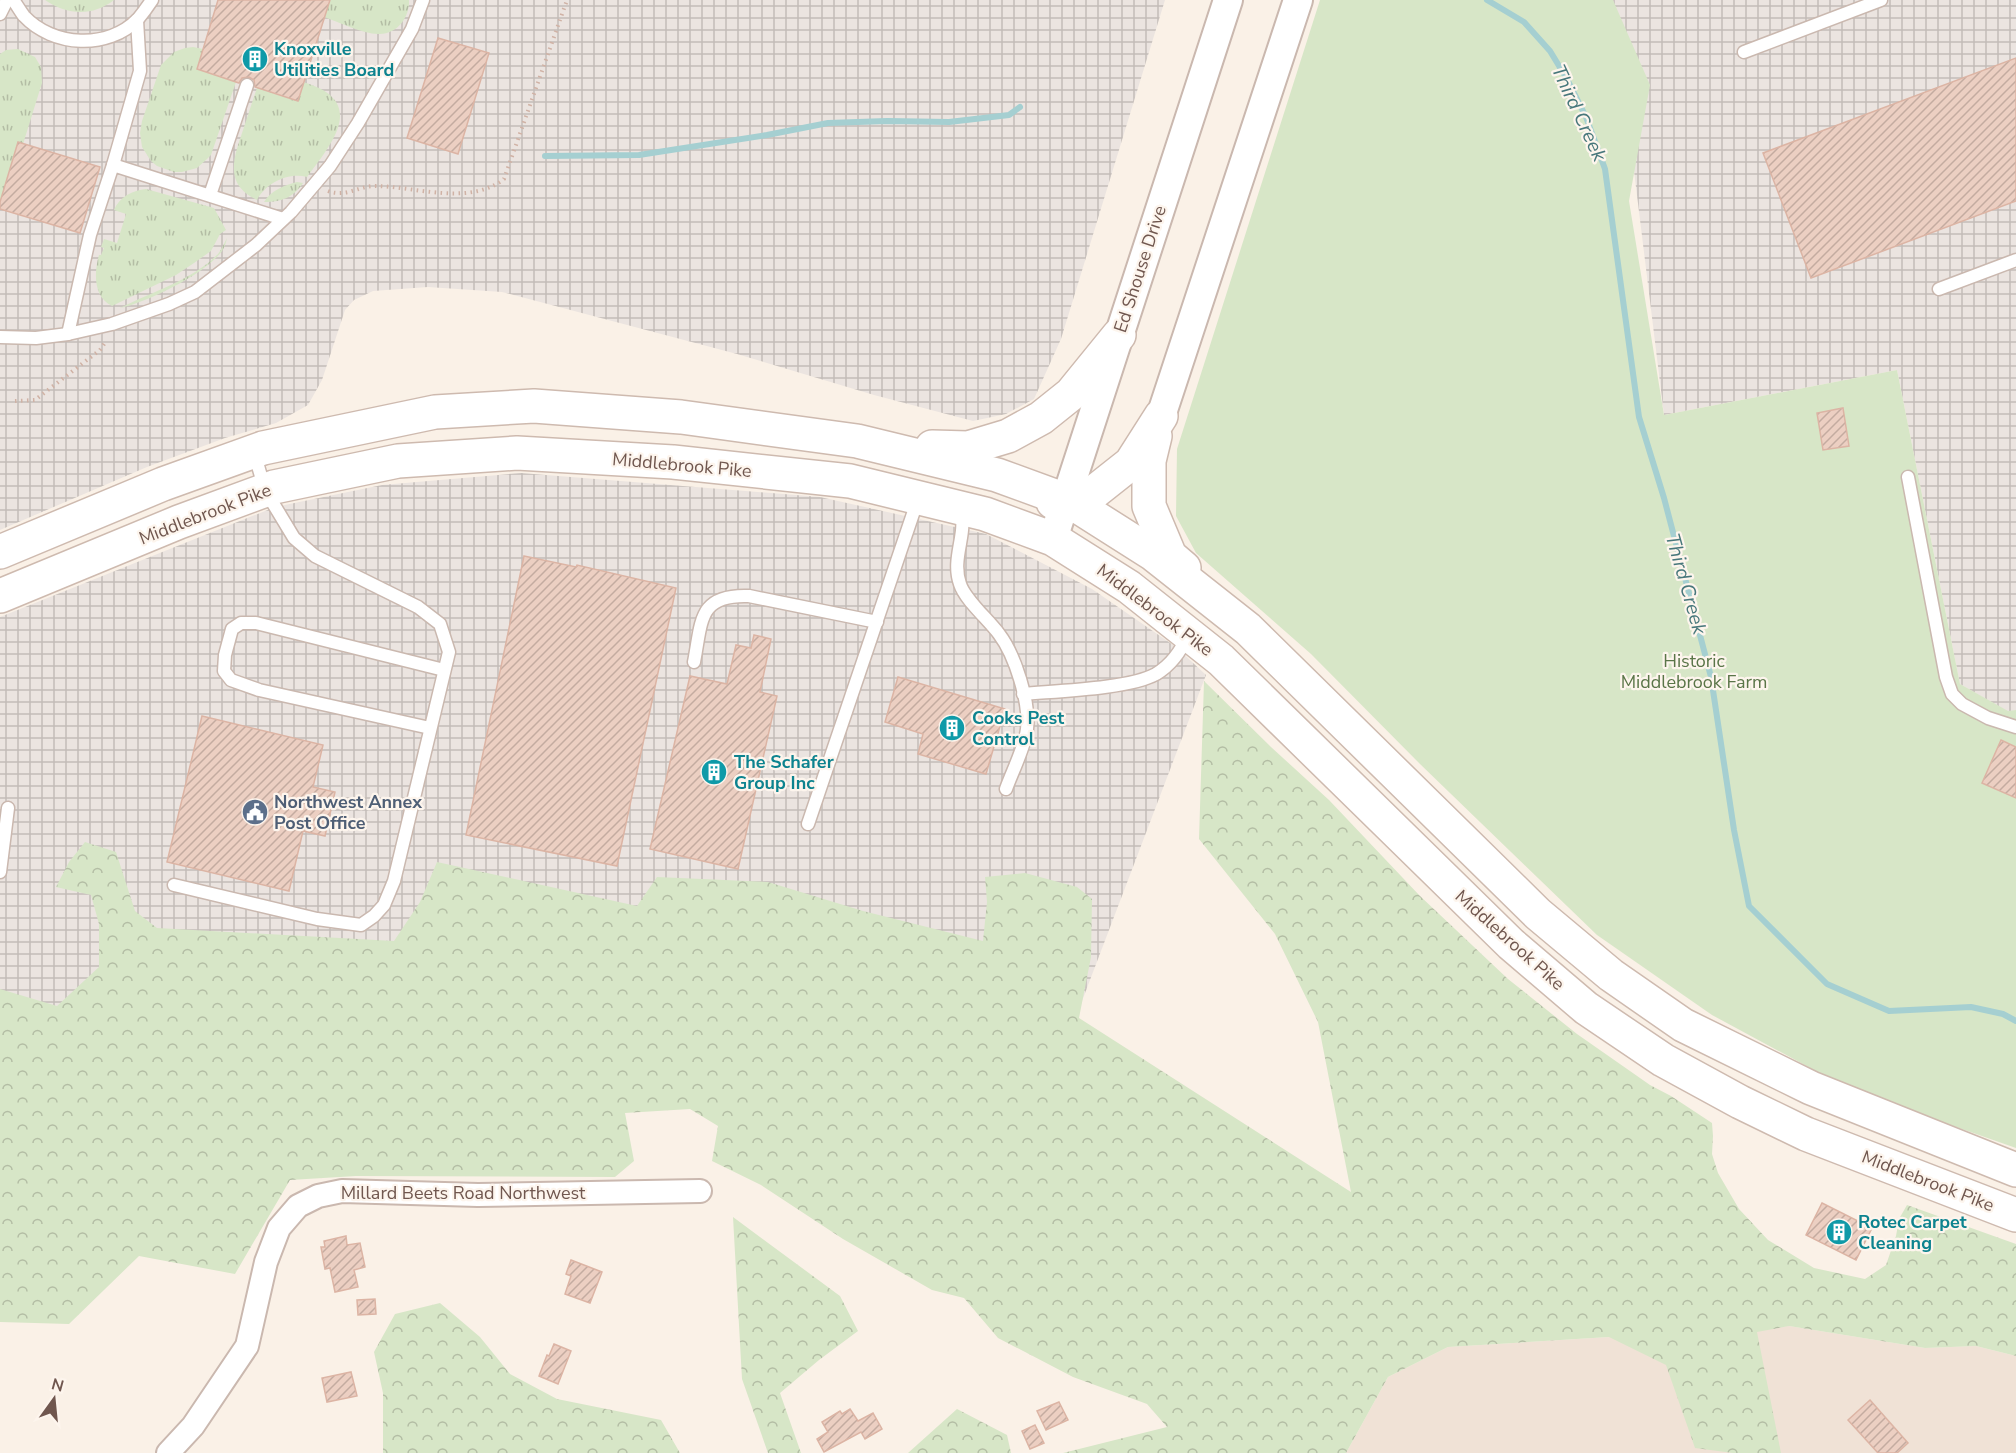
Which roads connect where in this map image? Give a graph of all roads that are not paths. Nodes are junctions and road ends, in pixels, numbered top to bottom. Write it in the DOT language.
graph roads {
  1 [pos="7,0"];
  2 [pos="14,0"];
  3 [pos="152,0"];
  4 [pos="423,0"];
  5 [pos="1228,0"];
  6 [pos="1298,0"];
  7 [pos="1881,0"];
  8 [pos="0,14"];
  9 [pos="137,20"];
  10 [pos="1744,52"];
  11 [pos="247,85"];
  12 [pos="113,165"];
  13 [pos="210,195"];
  14 [pos="283,219"];
  15 [pos="2016,260"];
  16 [pos="1939,289"];
  17 [pos="68,334"];
  18 [pos="1119,335"];
  19 [pos="0,337"];
  20 [pos="1161,416"];
  21 [pos="874,445"];
  22 [pos="253,451"];
  23 [pos="398,461"];
  24 [pos="1908,477"];
  25 [pos="265,490"];
  26 [pos="919,498"];
  27 [pos="1066,499"];
  28 [pos="960,508"];
  29 [pos="1053,539"];
  30 [pos="0,552"];
  31 [pos="0,596"];
  32 [pos="877,622"];
  33 [pos="1248,629"];
  34 [pos="1189,634"];
  35 [pos="694,662"];
  36 [pos="444,670"];
  37 [pos="1023,694"];
  38 [pos="2016,726"];
  39 [pos="430,728"];
  40 [pos="1006,789"];
  41 [pos="8,808"];
  42 [pos="808,824"];
  43 [pos="0,872"];
  44 [pos="174,885"];
  45 [pos="2016,1170"];
  46 [pos="700,1191"];
  47 [pos="2016,1215"];
  48 [pos="168,1453"];
  1 -- 8 [label="lane"];
  2 -- 9 [label="lane"];
  3 -- 9 [label="lane"];
  4 -- 14 [label="lane"];
  5 -- 18 [label="street, Ed Shouse Drive"];
  6 -- 20 [label="street"];
  7 -- 10 [label="lane"];
  9 -- 12 [label="lane"];
  11 -- 13 [label="lane"];
  12 -- 13 [label="lane"];
  12 -- 17 [label="lane"];
  13 -- 14 [label="lane"];
  14 -- 17 [label="lane"];
  15 -- 16 [label="lane"];
  17 -- 19 [label="lane"];
  18 -- 21 [label="main road"];
  18 -- 27 [label="street, Ed Shouse Drive"];
  20 -- 27 [label="main road"];
  20 -- 33 [label="main road"];
  21 -- 22 [label="main road"];
  21 -- 27 [label="main road"];
  22 -- 25 [label="lane"];
  22 -- 30 [label="main road"];
  23 -- 25 [label="main road, Middlebrook Pike"];
  23 -- 26 [label="main road, Middlebrook Pike"];
  23 -- 27 [label="main road"];
  24 -- 38 [label="lane"];
  25 -- 31 [label="main road, Middlebrook Pike"];
  25 -- 36 [label="lane"];
  26 -- 28 [label="main road, Middlebrook Pike"];
  26 -- 32 [label="lane"];
  27 -- 29 [label="street, Ed Shouse Drive"];
  27 -- 33 [label="main road"];
  28 -- 29 [label="main road, Middlebrook Pike"];
  28 -- 37 [label="lane"];
  29 -- 34 [label="main road, Middlebrook Pike"];
  32 -- 35 [label="lane"];
  32 -- 42 [label="lane"];
  33 -- 45 [label="main road"];
  34 -- 37 [label="lane"];
  34 -- 47 [label="main road, Middlebrook Pike"];
  36 -- 39 [label="lane"];
  36 -- 39 [label="lane"];
  37 -- 40 [label="lane"];
  39 -- 44 [label="lane"];
  41 -- 43 [label="lane"];
  46 -- 48 [label="street, Millard Beets Road Northwest"];
}
